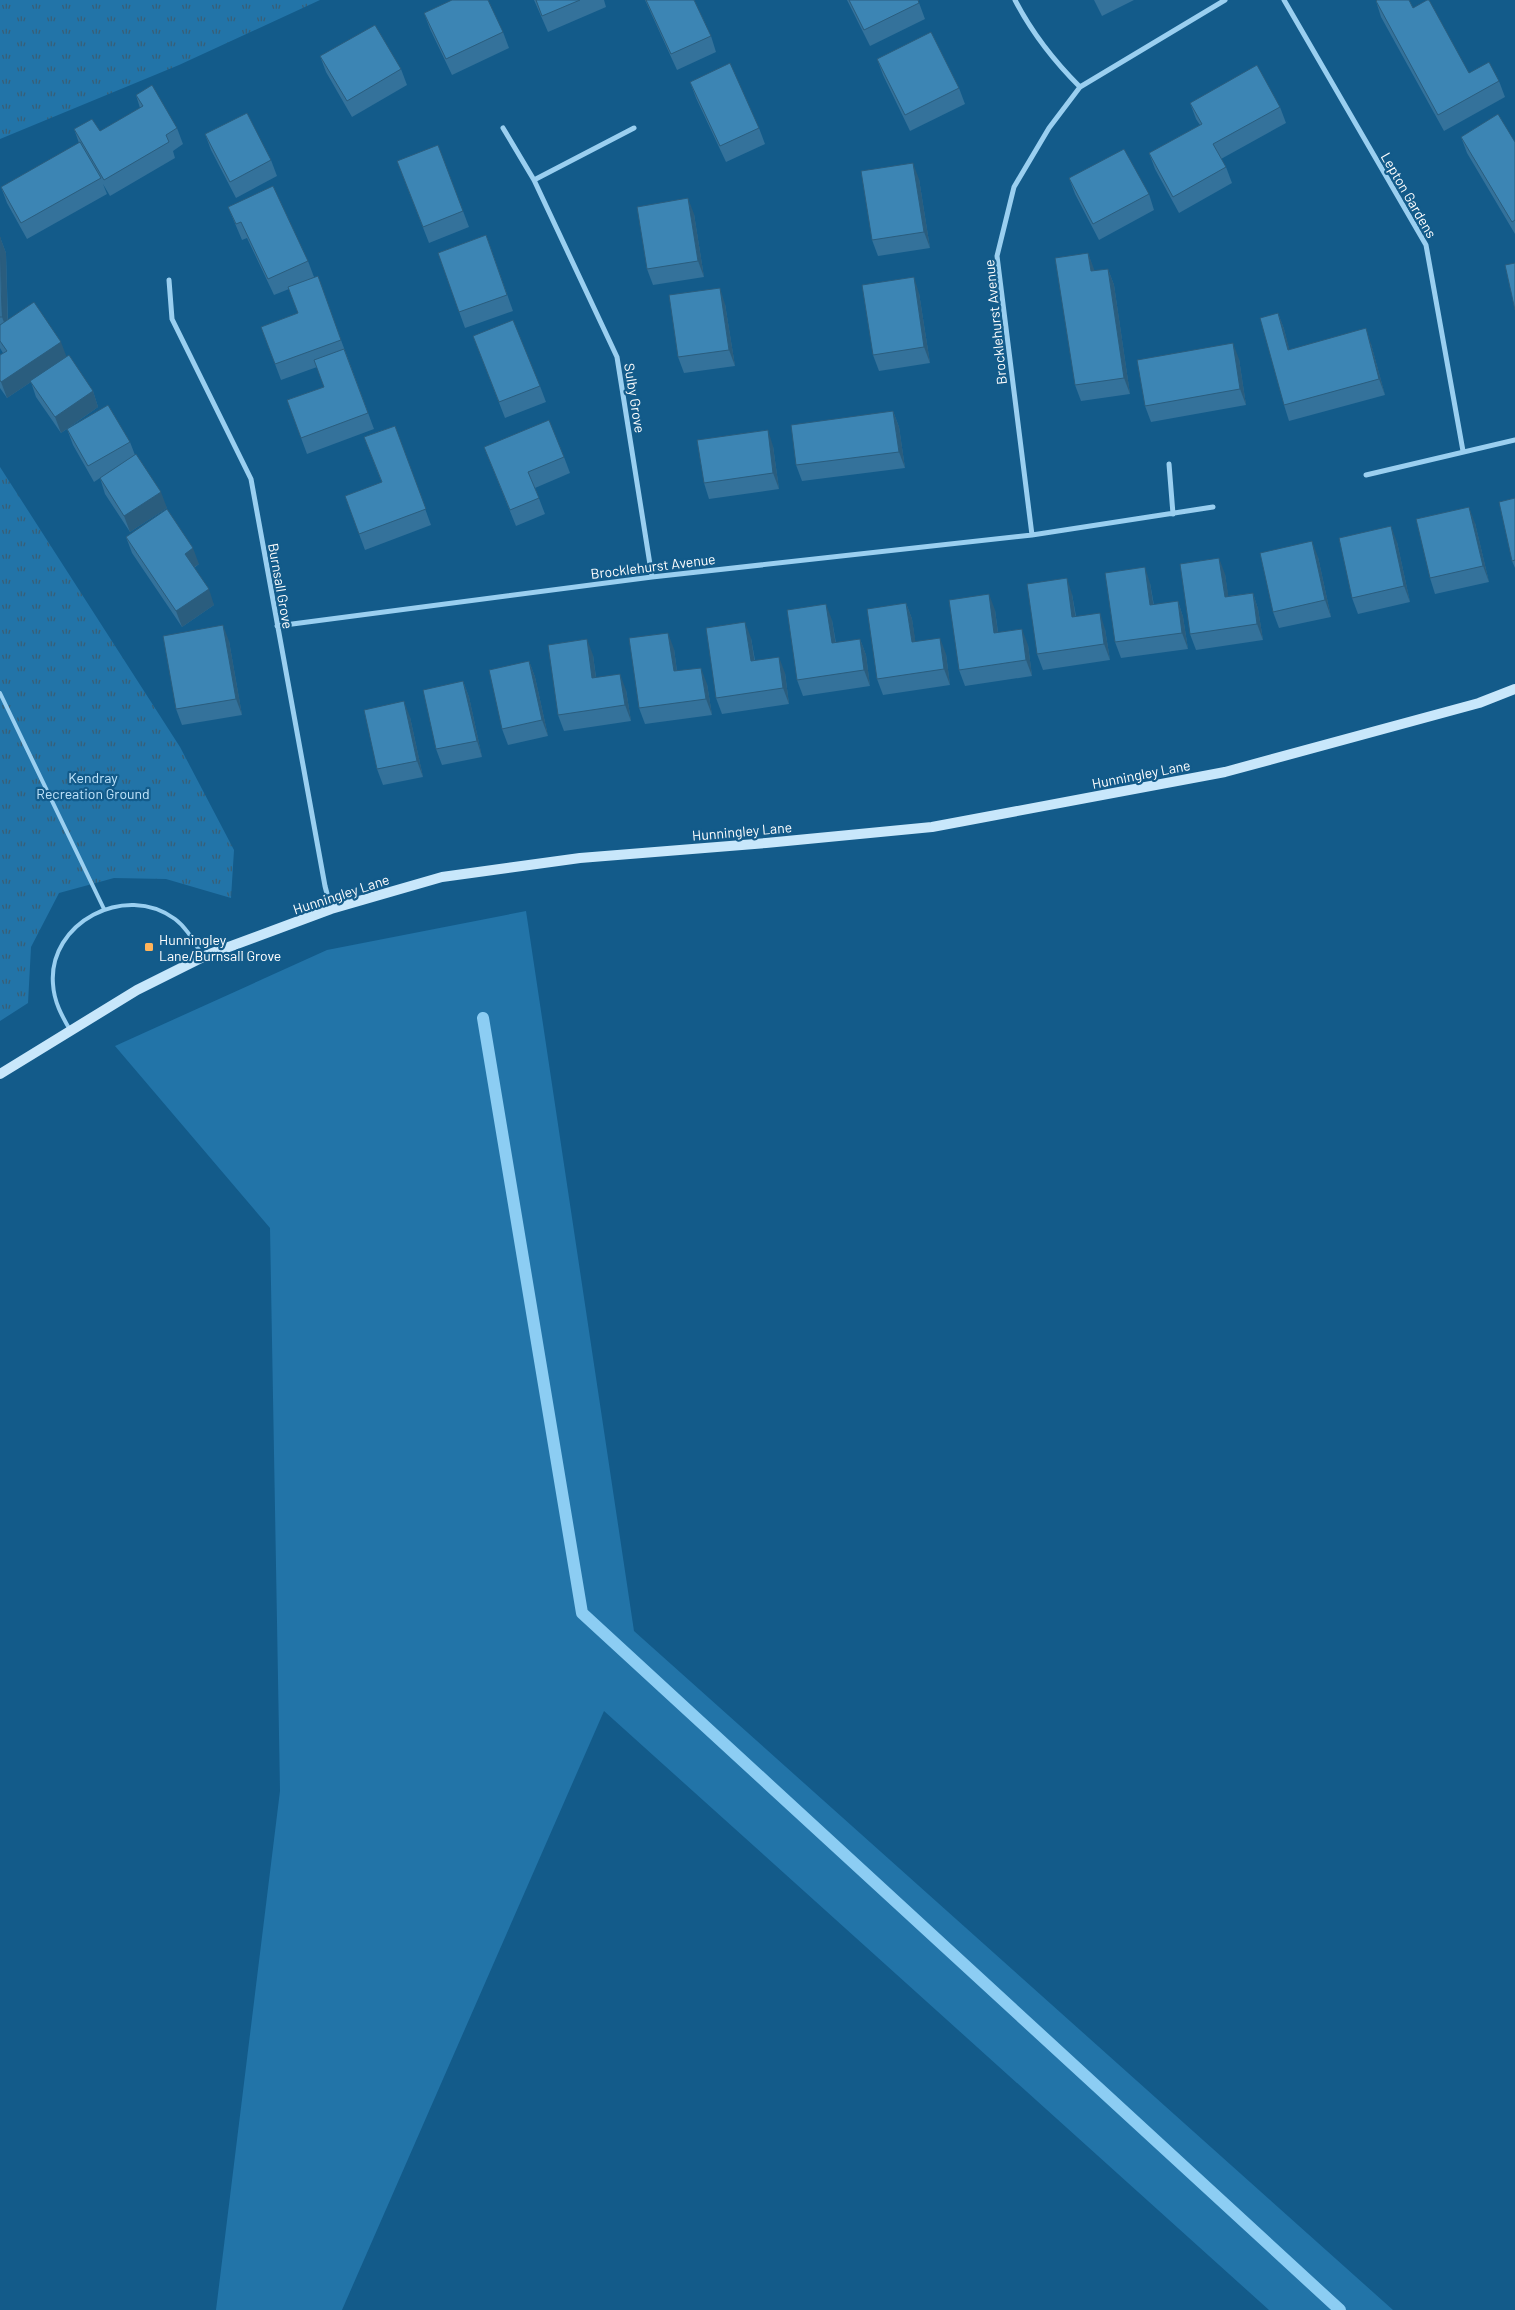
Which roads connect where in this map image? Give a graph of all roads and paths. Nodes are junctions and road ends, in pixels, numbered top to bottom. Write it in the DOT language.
graph roads {
  1 [pos="1015,0"];
  2 [pos="1225,0"];
  3 [pos="1284,0"];
  4 [pos="1080,87"];
  5 [pos="503,128"];
  6 [pos="634,128"];
  7 [pos="534,180"];
  8 [pos="169,280"];
  9 [pos="1515,440"];
  10 [pos="1463,451"];
  11 [pos="1169,464"];
  12 [pos="1366,475"];
  13 [pos="1213,507"];
  14 [pos="1174,514"];
  15 [pos="1032,535"];
  16 [pos="652,577"];
  17 [pos="277,626"];
  18 [pos="1515,688"];
  19 [pos="0,692"];
  20 [pos="104,908"];
  21 [pos="331,910"];
  22 [pos="203,958"];
  23 [pos="70,1030"];
  24 [pos="0,1074"];
  1 -- 4 [label="street"];
  2 -- 4 [label="street, Brocklehurst Avenue"];
  3 -- 10 [label="street, Lepton Gardens"];
  4 -- 15 [label="street, Brocklehurst Avenue"];
  5 -- 7 [label="street, Sulby Grove"];
  6 -- 7 [label="street"];
  7 -- 16 [label="street, Sulby Grove"];
  8 -- 17 [label="street, Burnsall Grove"];
  9 -- 10 [label="street"];
  10 -- 12 [label="street"];
  11 -- 14 [label="street"];
  13 -- 14 [label="street, Brocklehurst Avenue"];
  14 -- 15 [label="street, Brocklehurst Avenue"];
  15 -- 16 [label="street, Brocklehurst Avenue"];
  16 -- 17 [label="street, Brocklehurst Avenue"];
  17 -- 21 [label="street, Burnsall Grove"];
  18 -- 21 [label="main road, Hunningley Lane"];
  19 -- 20 [label="lane"];
  20 -- 22 [label="lane"];
  20 -- 23 [label="lane"];
  21 -- 22 [label="main road, Hunningley Lane"];
  22 -- 23 [label="main road, Hunningley Lane"];
  23 -- 24 [label="main road, Hunningley Lane"];
}
